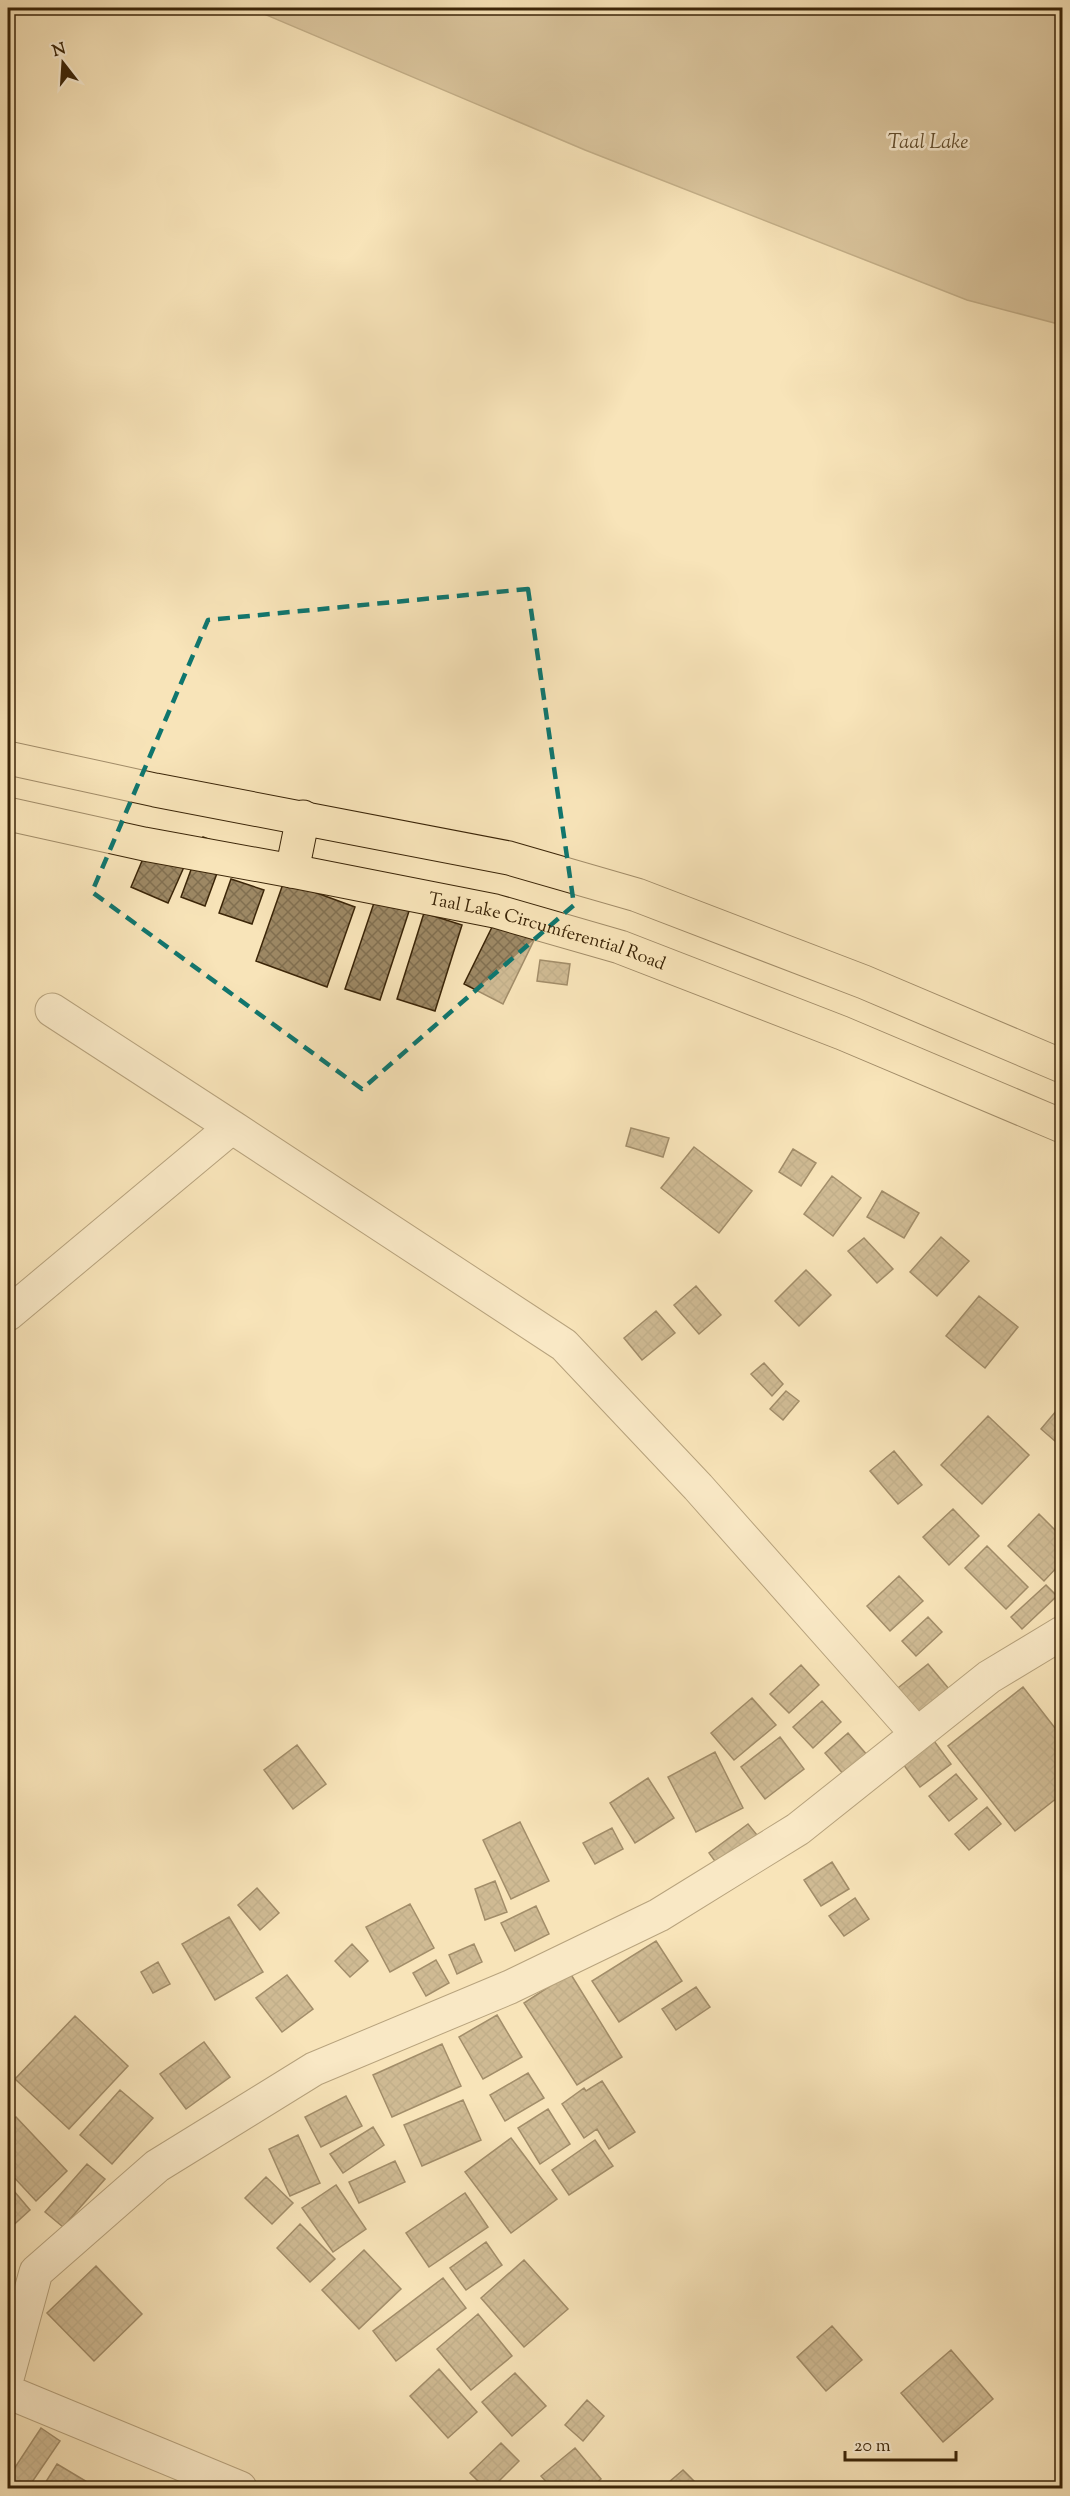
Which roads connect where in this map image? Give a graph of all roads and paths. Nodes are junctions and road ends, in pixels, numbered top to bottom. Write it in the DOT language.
graph roads {
  1 [pos="8,758"];
  2 [pos="8,814"];
  3 [pos="303,817"];
  4 [pos="292,871"];
  5 [pos="52,1010"];
  6 [pos="1062,1066"];
  7 [pos="231,1126"];
  8 [pos="1062,1126"];
  9 [pos="8,1314"];
  10 [pos="1062,1633"];
  11 [pos="917,1734"];
  12 [pos="8,2375"];
  13 [pos="8,2392"];
  14 [pos="240,2488"];
  1 -- 3 [label="main road"];
  2 -- 4 [label="main road, Taal Lake Circumferential Road"];
  3 -- 4 [label="main road"];
  3 -- 6 [label="main road"];
  4 -- 8 [label="main road, Taal Lake Circumferential Road"];
  5 -- 7 [label="street"];
  7 -- 9 [label="street"];
  7 -- 11 [label="street"];
  10 -- 11 [label="street"];
  11 -- 12 [label="street"];
  13 -- 14 [label="street"];
}
